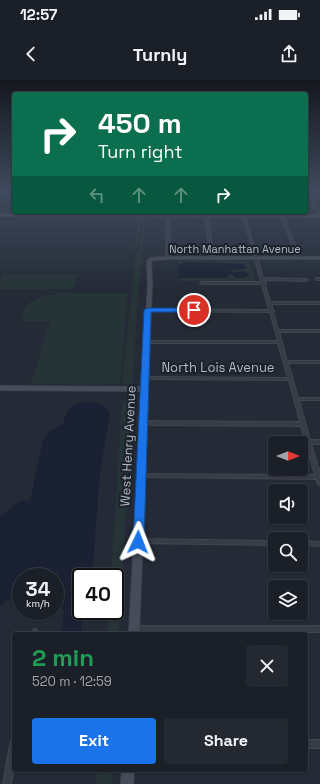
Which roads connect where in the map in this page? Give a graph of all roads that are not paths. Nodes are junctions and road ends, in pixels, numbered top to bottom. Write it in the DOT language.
graph roads {
  1 [pos="168,225"];
  2 [pos="207,225"];
  3 [pos="247,225"];
  4 [pos="285,225"];
  5 [pos="168,258"];
  6 [pos="212,258"];
  7 [pos="257,258"];
  8 [pos="298,258"];
  9 [pos="320,258"];
  10 [pos="151,260"];
  11 [pos="306,280"];
  12 [pos="263,281"];
  13 [pos="202,283"];
  14 [pos="269,303"];
  15 [pos="320,304"];
  16 [pos="148,310"];
  17 [pos="272,311"];
  18 [pos="277,331"];
  19 [pos="320,331"];
  20 [pos="146,342"];
  21 [pos="280,342"];
  22 [pos="286,362"];
  23 [pos="320,362"];
  24 [pos="145,378"];
  25 [pos="291,379"];
  26 [pos="0,388"];
  27 [pos="145,389"];
  28 [pos="296,399"];
  29 [pos="320,399"];
  30 [pos="143,423"];
  31 [pos="303,424"];
  32 [pos="306,436"];
  33 [pos="308,442"];
  34 [pos="320,442"];
  35 [pos="141,476"];
  36 [pos="318,477"];
  37 [pos="320,483"];
  38 [pos="138,542"];
  39 [pos="268,543"];
  40 [pos="308,543"];
  41 [pos="320,544"];
  42 [pos="320,629"];
  43 [pos="134,632"];
  44 [pos="308,744"];
  45 [pos="320,744"];
  46 [pos="12,756"];
  47 [pos="128,772"];
  48 [pos="7,784"];
  49 [pos="127,784"];
  1 -- 5 [label="street"];
  2 -- 6 [label="street"];
  3 -- 7 [label="street"];
  4 -- 8 [label="street"];
  5 -- 6 [label="street, North Manhattan Avenue"];
  5 -- 10 [label="street, North Manhattan Avenue"];
  6 -- 7 [label="street, North Manhattan Avenue"];
  7 -- 8 [label="street, North Manhattan Avenue"];
  7 -- 12 [label="street"];
  8 -- 9 [label="street, North Manhattan Avenue"];
  10 -- 16 [label="street, West Henry Avenue"];
  11 -- 12 [label="street"];
  12 -- 13 [label="street"];
  12 -- 14 [label="street"];
  14 -- 15 [label="street"];
  14 -- 17 [label="street"];
  16 -- 17 [label="street"];
  16 -- 20 [label="street, West Henry Avenue"];
  17 -- 18 [label="street"];
  18 -- 19 [label="street"];
  18 -- 21 [label="street"];
  20 -- 21 [label="street"];
  20 -- 24 [label="street, West Henry Avenue"];
  21 -- 22 [label="street"];
  22 -- 23 [label="street"];
  22 -- 25 [label="street"];
  24 -- 25 [label="street, North Lois Avenue"];
  24 -- 27 [label="street, West Henry Avenue"];
  25 -- 28 [label="street"];
  26 -- 27 [label="street"];
  27 -- 30 [label="street, West Henry Avenue"];
  28 -- 29 [label="street"];
  28 -- 31 [label="street"];
  30 -- 31 [label="street"];
  30 -- 35 [label="street, West Henry Avenue"];
  31 -- 32 [label="street"];
  33 -- 34 [label="street"];
  33 -- 36 [label="street"];
  35 -- 36 [label="street"];
  35 -- 38 [label="street, West Henry Avenue"];
  36 -- 37 [label="street"];
  38 -- 39 [label="street"];
  38 -- 43 [label="street, West Henry Avenue"];
  40 -- 41 [label="street"];
  42 -- 43 [label="street"];
  44 -- 45 [label="street"];
  46 -- 48 [label="street"];
  47 -- 49 [label="street"];
}
